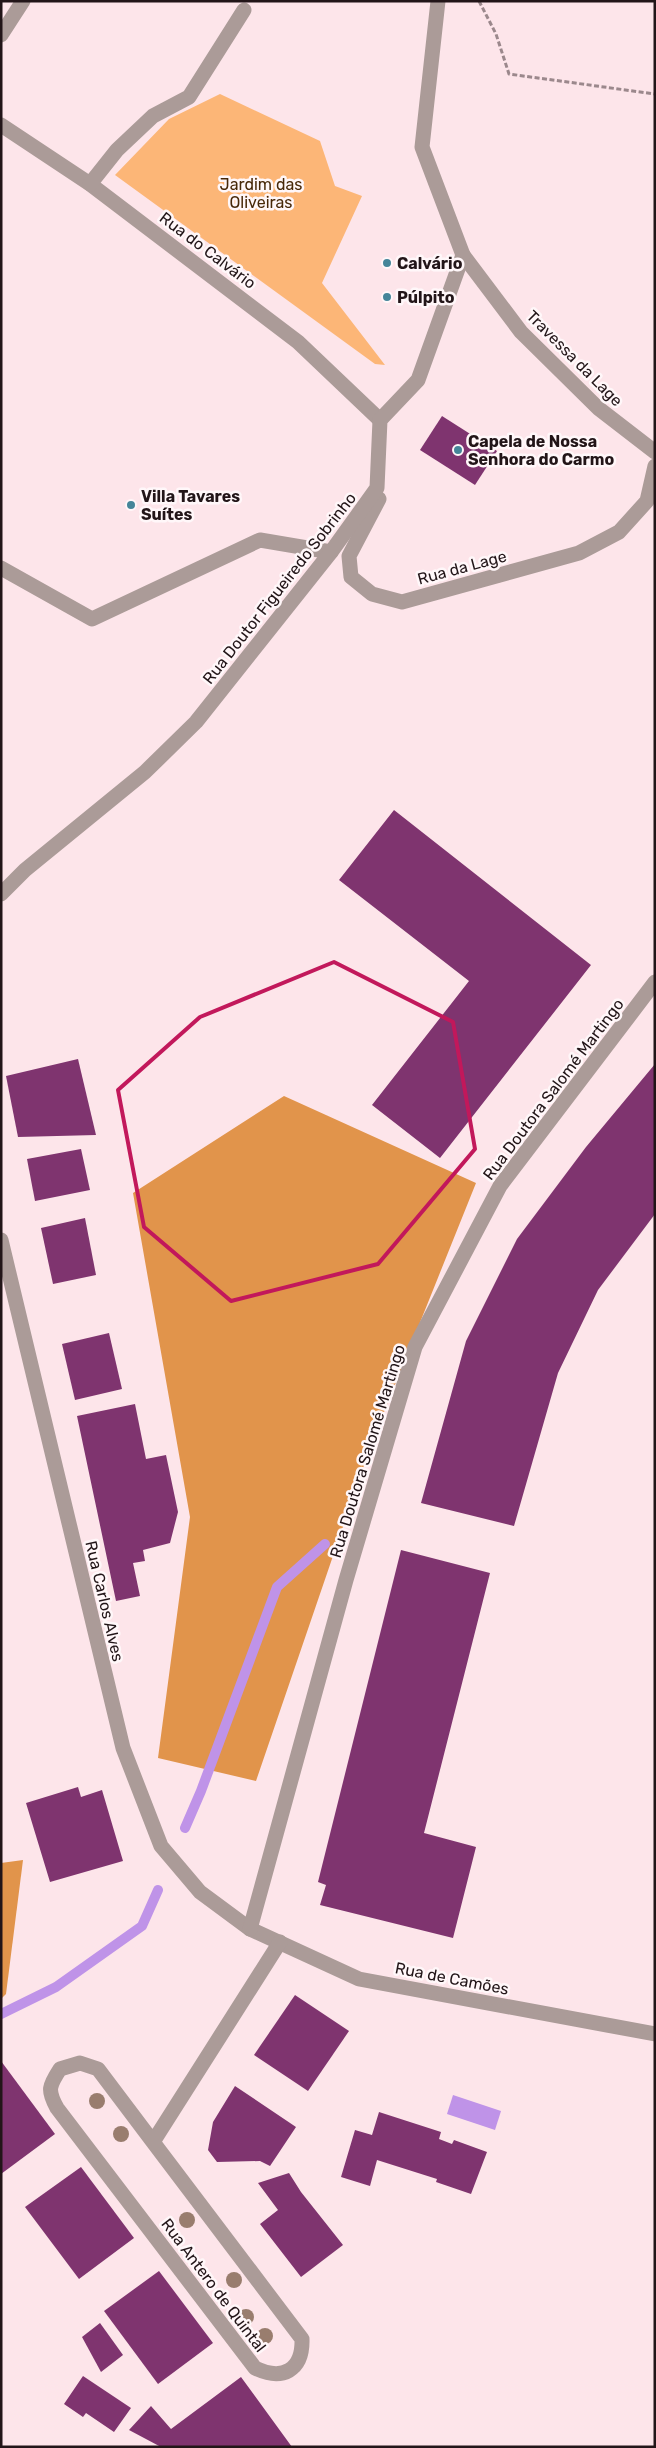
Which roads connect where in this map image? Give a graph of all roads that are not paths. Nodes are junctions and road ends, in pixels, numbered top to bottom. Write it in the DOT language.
graph roads {
  1 [pos="23,1"];
  2 [pos="438,1"];
  3 [pos="244,10"];
  4 [pos="1,35"];
  5 [pos="1,125"];
  6 [pos="90,184"];
  7 [pos="462,255"];
  8 [pos="380,420"];
  9 [pos="655,452"];
  10 [pos="655,466"];
  11 [pos="377,476"];
  12 [pos="331,552"];
  13 [pos="1,568"];
  14 [pos="1,894"];
  15 [pos="655,982"];
  16 [pos="1,1240"];
  17 [pos="250,1930"];
  18 [pos="280,1942"];
  19 [pos="655,2034"];
  20 [pos="152,2142"];
  1 -- 4 [label="street"];
  2 -- 7 [label="street"];
  3 -- 6 [label="street"];
  5 -- 6 [label="street, Rua do Calvário"];
  6 -- 8 [label="street, Rua do Calvário"];
  7 -- 8 [label="street"];
  7 -- 9 [label="street, Travessa da Lage"];
  8 -- 11 [label="street, Rua Doutor Figueiredo Sobrinho"];
  10 -- 11 [label="street, Rua da Lage"];
  11 -- 12 [label="street, Rua Doutor Figueiredo Sobrinho"];
  12 -- 13 [label="street"];
  12 -- 14 [label="street, Rua Doutor Figueiredo Sobrinho"];
  15 -- 17 [label="street, Rua Doutora Salomé Martingo"];
  16 -- 17 [label="street, Rua Carlos Alves"];
  17 -- 18 [label="street, Rua de Camões"];
  18 -- 19 [label="street, Rua de Camões"];
  18 -- 20 [label="street"];
  20 -- 20 [label="street, Rua Antero de Quintal"];
}
